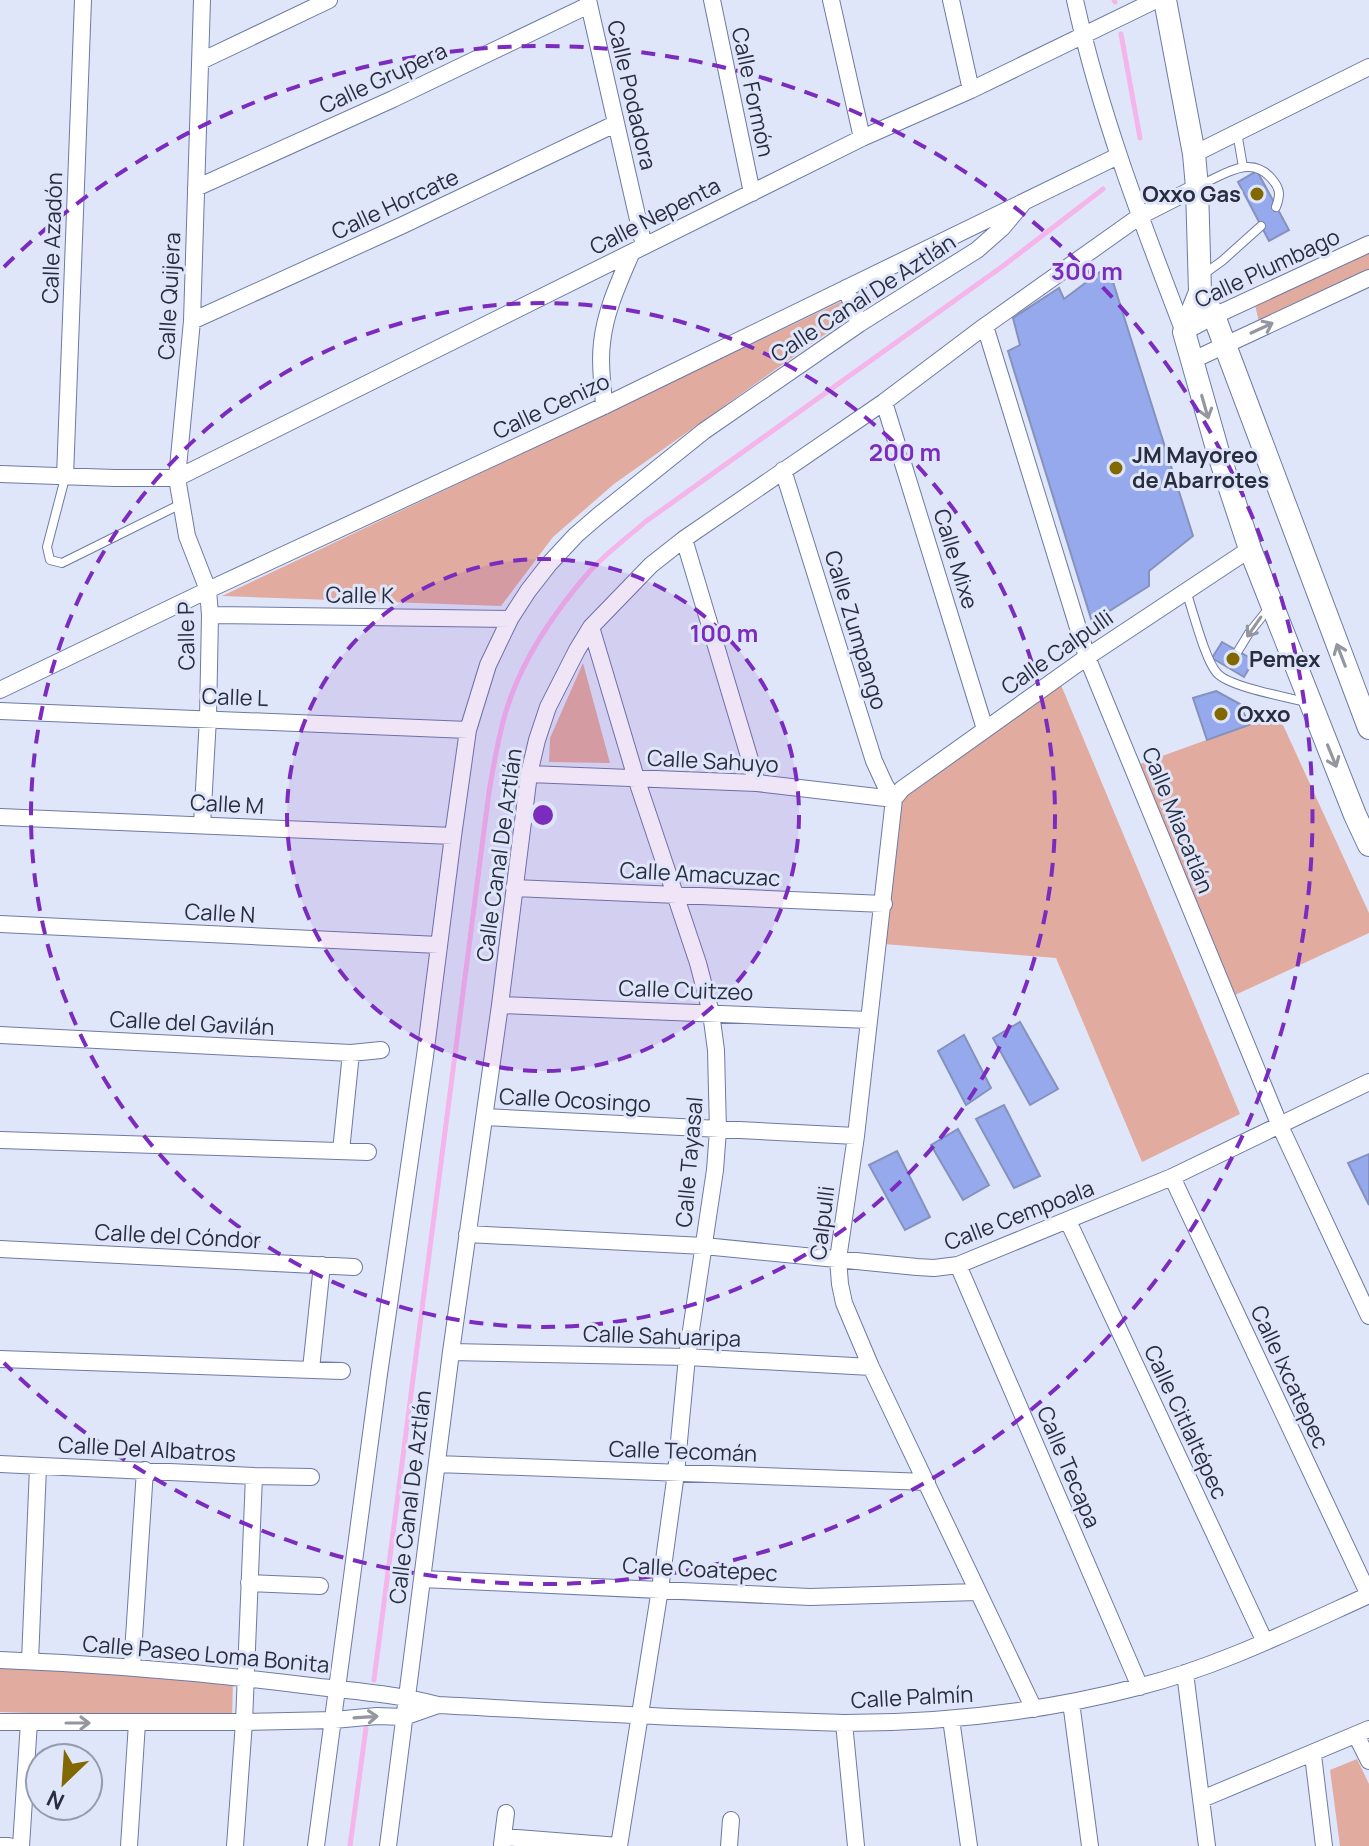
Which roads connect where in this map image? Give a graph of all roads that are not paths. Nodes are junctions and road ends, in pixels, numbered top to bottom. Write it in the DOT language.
graph roads {
  1 [pos="83,0"];
  2 [pos="202,0"];
  3 [pos="329,0"];
  4 [pos="712,0"];
  5 [pos="831,0"];
  6 [pos="951,0"];
  7 [pos="1075,0"];
  8 [pos="1156,0"];
  9 [pos="1165,0"];
  10 [pos="588,3"];
  11 [pos="1083,36"];
  12 [pos="201,61"];
  13 [pos="1369,67"];
  14 [pos="971,90"];
  15 [pos="615,124"];
  16 [pos="1237,132"];
  17 [pos="862,138"];
  18 [pos="1194,154"];
  19 [pos="1118,156"];
  20 [pos="1243,167"];
  21 [pos="1197,187"];
  22 [pos="196,188"];
  23 [pos="752,193"];
  24 [pos="1023,203"];
  25 [pos="1276,207"];
  26 [pos="1140,216"];
  27 [pos="1261,226"];
  28 [pos="1369,244"];
  29 [pos="637,250"];
  30 [pos="1369,278"];
  31 [pos="1200,284"];
  32 [pos="846,288"];
  33 [pos="1214,316"];
  34 [pos="192,321"];
  35 [pos="859,324"];
  36 [pos="985,326"];
  37 [pos="1184,332"];
  38 [pos="1225,345"];
  39 [pos="1191,361"];
  40 [pos="884,402"];
  41 [pos="604,406"];
  42 [pos="783,470"];
  43 [pos="0,474"];
  44 [pos="65,477"];
  45 [pos="177,478"];
  46 [pos="181,504"];
  47 [pos="684,539"];
  48 [pos="1250,549"];
  49 [pos="208,590"];
  50 [pos="1186,590"];
  51 [pos="1272,604"];
  52 [pos="210,615"];
  53 [pos="510,619"];
  54 [pos="591,627"];
  55 [pos="1238,651"];
  56 [pos="1087,657"];
  57 [pos="1229,669"];
  58 [pos="1224,679"];
  59 [pos="0,690"];
  60 [pos="1311,703"];
  61 [pos="0,711"];
  62 [pos="208,718"];
  63 [pos="1369,728"];
  64 [pos="985,729"];
  65 [pos="468,730"];
  66 [pos="529,774"];
  67 [pos="636,778"];
  68 [pos="757,783"];
  69 [pos="894,799"];
  70 [pos="0,817"];
  71 [pos="202,825"];
  72 [pos="453,836"];
  73 [pos="1369,845"];
  74 [pos="514,888"];
  75 [pos="674,895"];
  76 [pos="884,904"];
  77 [pos="0,924"];
  78 [pos="439,945"];
  79 [pos="500,1005"];
  80 [pos="711,1013"];
  81 [pos="869,1020"];
  82 [pos="0,1035"];
  83 [pos="381,1050"];
  84 [pos="351,1053"];
  85 [pos="1369,1082"];
  86 [pos="484,1117"];
  87 [pos="1280,1126"];
  88 [pos="718,1130"];
  89 [pos="856,1136"];
  90 [pos="0,1140"];
  91 [pos="341,1151"];
  92 [pos="368,1152"];
  93 [pos="1172,1177"];
  94 [pos="1068,1221"];
  95 [pos="467,1234"];
  96 [pos="704,1246"];
  97 [pos="0,1249"];
  98 [pos="838,1259"];
  99 [pos="322,1265"];
  100 [pos="958,1265"];
  101 [pos="354,1267"];
  102 [pos="1369,1316"];
  103 [pos="451,1352"];
  104 [pos="687,1357"];
  105 [pos="0,1359"];
  106 [pos="871,1367"];
  107 [pos="311,1369"];
  108 [pos="342,1371"];
  109 [pos="0,1464"];
  110 [pos="437,1464"];
  111 [pos="38,1467"];
  112 [pos="145,1470"];
  113 [pos="676,1473"];
  114 [pos="254,1476"];
  115 [pos="311,1477"];
  116 [pos="927,1482"];
  117 [pos="422,1579"];
  118 [pos="249,1583"];
  119 [pos="320,1586"];
  120 [pos="660,1589"];
  121 [pos="977,1592"];
  122 [pos="1369,1595"];
  123 [pos="1265,1642"];
  124 [pos="0,1660"];
  125 [pos="30,1661"];
  126 [pos="132,1668"];
  127 [pos="1185,1673"];
  128 [pos="246,1677"];
  129 [pos="1140,1687"];
  130 [pos="338,1689"];
  131 [pos="407,1697"];
  132 [pos="1071,1702"];
  133 [pos="438,1705"];
  134 [pos="1034,1709"];
  135 [pos="638,1716"];
  136 [pos="404,1717"];
  137 [pos="951,1719"];
  138 [pos="334,1720"];
  139 [pos="0,1722"];
  140 [pos="29,1722"];
  141 [pos="244,1722"];
  142 [pos="137,1723"];
  143 [pos="844,1723"];
  144 [pos="1362,1732"];
  145 [pos="1313,1755"];
  146 [pos="1369,1761"];
  147 [pos="1202,1799"];
  148 [pos="506,1813"];
  149 [pos="731,1820"];
  150 [pos="502,1841"];
  151 [pos="0,1846"];
  152 [pos="9,1846"];
  153 [pos="21,1846"];
  154 [pos="129,1846"];
  155 [pos="235,1846"];
  156 [pos="316,1846"];
  157 [pos="388,1846"];
  158 [pos="619,1846"];
  159 [pos="729,1846"];
  160 [pos="856,1846"];
  161 [pos="969,1846"];
  162 [pos="1090,1846"];
  163 [pos="1207,1846"];
  164 [pos="1324,1846"];
  1 -- 44 [label="street, Calle Azadón"];
  2 -- 12 [label="street, Calle Quijera"];
  3 -- 12 [label="street"];
  4 -- 23 [label="street, Calle Formón"];
  5 -- 17 [label="street"];
  6 -- 14 [label="street"];
  7 -- 11 [label="street"];
  8 -- 11 [label="street, Calle Nepenta"];
  9 -- 18 [label="main road"];
  10 -- 15 [label="street, Calle Podadora"];
  10 -- 22 [label="street, Calle Grupera"];
  11 -- 14 [label="street, Calle Nepenta"];
  11 -- 19 [label="street"];
  12 -- 22 [label="street, Calle Quijera"];
  13 -- 16 [label="street"];
  14 -- 17 [label="street, Calle Nepenta"];
  15 -- 29 [label="street, Calle Podadora"];
  15 -- 34 [label="street, Calle Horcate"];
  16 -- 18 [label="street"];
  16 -- 20 [label="lane"];
  17 -- 23 [label="street, Calle Nepenta"];
  18 -- 21 [label="main road"];
  19 -- 24 [label="street, Calle Cenizo"];
  19 -- 26 [label="street"];
  20 -- 21 [label="lane"];
  20 -- 25 [label="lane"];
  21 -- 26 [label="street, Calle Canal De Aztlán"];
  21 -- 31 [label="main road"];
  22 -- 34 [label="street, Calle Quijera"];
  23 -- 29 [label="street, Calle Nepenta"];
  24 -- 32 [label="street, Calle Cenizo"];
  24 -- 35 [label="street, Calle Canal De Aztlán"];
  26 -- 36 [label="street, Calle Canal De Aztlán"];
  26 -- 37 [label="street"];
  27 -- 31 [label="lane"];
  28 -- 33 [label="street, Calle Plumbago"];
  29 -- 41 [label="street"];
  29 -- 45 [label="street, Calle Nepenta"];
  38 -- 30 [label="street, one-way"];
  31 -- 33 [label="main road"];
  31 -- 37 [label="main road"];
  32 -- 35 [label="street"];
  32 -- 41 [label="street, Calle Cenizo"];
  33 -- 37 [label="street, Calle Plumbago"];
  33 -- 38 [label="main road"];
  34 -- 45 [label="street, Calle Quijera"];
  35 -- 53 [label="street, Calle Canal De Aztlán"];
  36 -- 40 [label="street, Calle Canal De Aztlán"];
  36 -- 56 [label="street, Calle Miacatlán"];
  37 -- 39 [label="main road"];
  38 -- 39 [label="street"];
  63 -- 38 [label="main road, one-way"];
  39 -- 48 [label="main road, one-way"];
  40 -- 42 [label="street, Calle Canal De Aztlán"];
  40 -- 64 [label="street, Calle Mixe"];
  41 -- 49 [label="street, Calle Cenizo"];
  42 -- 47 [label="street, Calle Canal De Aztlán"];
  42 -- 69 [label="street, Calle Zumpango"];
  43 -- 44 [label="street"];
  44 -- 45 [label="street"];
  44 -- 46 [label="lane"];
  45 -- 46 [label="street, Calle Quijera"];
  46 -- 49 [label="street, Calle Quijera"];
  47 -- 54 [label="street, Calle Canal De Aztlán"];
  47 -- 68 [label="street"];
  48 -- 50 [label="street, Calle Calpulli"];
  48 -- 51 [label="main road"];
  49 -- 52 [label="street, Calle P"];
  49 -- 59 [label="street, Calle Cenizo"];
  50 -- 56 [label="street, Calle Calpulli"];
  50 -- 58 [label="lane"];
  51 -- 55 [label="lane, one-way"];
  51 -- 60 [label="main road"];
  52 -- 53 [label="street, Calle K"];
  52 -- 62 [label="street, Calle P"];
  53 -- 65 [label="street, Calle Canal De Aztlán"];
  54 -- 66 [label="street, Calle Canal De Aztlán"];
  54 -- 67 [label="street, Calle Tayasal"];
  56 -- 64 [label="street, Calle Calpulli"];
  56 -- 87 [label="street, Calle Miacatlán"];
  57 -- 58 [label="lane"];
  58 -- 60 [label="lane"];
  60 -- 73 [label="main road, one-way"];
  61 -- 62 [label="street, Calle L"];
  62 -- 65 [label="street, Calle L"];
  62 -- 71 [label="street, Calle P"];
  64 -- 69 [label="street, Calle Calpulli"];
  65 -- 72 [label="street, Calle Canal De Aztlán"];
  66 -- 67 [label="street, Calle Sahuyo"];
  66 -- 74 [label="street, Calle Canal De Aztlán"];
  67 -- 68 [label="street, Calle Sahuyo"];
  67 -- 75 [label="street, Calle Tayasal"];
  68 -- 69 [label="street, Calle Sahuyo"];
  69 -- 76 [label="street, Calpulli"];
  70 -- 71 [label="street, Calle M"];
  71 -- 72 [label="street, Calle M"];
  72 -- 78 [label="street, Calle Canal De Aztlán"];
  74 -- 75 [label="street, Calle Amacuzac"];
  74 -- 79 [label="street, Calle Canal De Aztlán"];
  75 -- 76 [label="street, Calle Amacuzac"];
  75 -- 80 [label="street, Calle Tayasal"];
  76 -- 81 [label="street, Calpulli"];
  77 -- 78 [label="street, Calle N"];
  78 -- 130 [label="street, Calle Canal De Aztlán"];
  79 -- 80 [label="street, Calle Cuitzeo"];
  79 -- 86 [label="street, Calle Canal De Aztlán"];
  80 -- 81 [label="street, Calle Cuitzeo"];
  80 -- 88 [label="street, Calle Tayasal"];
  81 -- 89 [label="street, Calpulli"];
  82 -- 84 [label="street, Calle del Gavilán"];
  83 -- 84 [label="street, Calle del Gavilán"];
  84 -- 91 [label="street"];
  85 -- 87 [label="street, Calle Cempoala"];
  86 -- 88 [label="street, Calle Ocosingo"];
  86 -- 95 [label="street, Calle Canal De Aztlán"];
  87 -- 93 [label="street, Calle Cempoala"];
  87 -- 102 [label="street, Calle Miacatlán"];
  88 -- 89 [label="street, Calle Ocosingo"];
  88 -- 96 [label="street, Calle Tayasal"];
  89 -- 98 [label="street, Calpulli"];
  90 -- 91 [label="street"];
  91 -- 92 [label="street"];
  93 -- 94 [label="street, Calle Cempoala"];
  93 -- 122 [label="street, Calle Ixcatepec"];
  94 -- 100 [label="street, Calle Cempoala"];
  94 -- 123 [label="street, Calle Citlaltépec"];
  95 -- 96 [label="street, Calle Cempoala"];
  95 -- 103 [label="street, Calle Canal De Aztlán"];
  96 -- 98 [label="street, Calle Cempoala"];
  96 -- 104 [label="street, Calle Tayasal"];
  97 -- 99 [label="street, Calle del Cóndor"];
  98 -- 100 [label="street, Calle Cempoala"];
  98 -- 106 [label="street, Calpulli"];
  99 -- 101 [label="street, Calle del Cóndor"];
  99 -- 107 [label="street"];
  100 -- 129 [label="street, Calle Tecapa"];
  103 -- 104 [label="street, Calle Sahuaripa"];
  103 -- 110 [label="street, Calle Canal De Aztlán"];
  104 -- 106 [label="street, Calle Sahuaripa"];
  104 -- 113 [label="street, Calle Tayasal"];
  105 -- 107 [label="street"];
  106 -- 116 [label="street, Calpulli"];
  107 -- 108 [label="street"];
  109 -- 111 [label="street, Calle Del Albatros"];
  110 -- 113 [label="street, Calle Tecomán"];
  110 -- 117 [label="street, Calle Canal De Aztlán"];
  111 -- 112 [label="street, Calle Del Albatros"];
  111 -- 125 [label="street"];
  112 -- 114 [label="street, Calle Del Albatros"];
  112 -- 126 [label="street"];
  113 -- 116 [label="street, Calle Tecomán"];
  113 -- 120 [label="street, Calle Tayasal"];
  114 -- 115 [label="street, Calle Del Albatros"];
  114 -- 118 [label="street, Calle Del Albatros"];
  116 -- 121 [label="street, Calpulli"];
  117 -- 120 [label="street, Calle Coatepec"];
  117 -- 131 [label="street, Calle Canal De Aztlán"];
  118 -- 119 [label="street"];
  118 -- 128 [label="street, Calle Del Albatros"];
  120 -- 121 [label="street, Calle Coatepec"];
  120 -- 135 [label="street, Calle Tayasal"];
  121 -- 134 [label="street, Calpulli"];
  122 -- 123 [label="street, Calle Palmín"];
  123 -- 127 [label="street, Calle Palmín"];
  124 -- 125 [label="street, Calle Paseo Loma Bonita"];
  125 -- 126 [label="street, Calle Paseo Loma Bonita"];
  126 -- 128 [label="street, Calle Paseo Loma Bonita"];
  127 -- 129 [label="street, Calle Palmín"];
  127 -- 147 [label="street"];
  128 -- 130 [label="street, Calle Paseo Loma Bonita"];
  128 -- 141 [label="street, Calle Del Albatros"];
  129 -- 132 [label="street, Calle Palmín"];
  130 -- 131 [label="street, Calle Paseo Loma Bonita"];
  130 -- 138 [label="street, Calle Canal De Aztlán"];
  131 -- 133 [label="street, Calle Palmín"];
  131 -- 136 [label="street, Calle Canal De Aztlán"];
  132 -- 134 [label="street, Calle Palmín"];
  132 -- 162 [label="street"];
  133 -- 135 [label="street, Calle Palmín"];
  133 -- 136 [label="street, Calle Palmín"];
  134 -- 137 [label="street, Calle Palmín"];
  135 -- 143 [label="street, Calle Palmín"];
  135 -- 158 [label="street, Calle Tayasal"];
  138 -- 136 [label="street, one-way"];
  136 -- 157 [label="street, Calle Canal De Aztlán"];
  137 -- 143 [label="street, Calle Palmín"];
  137 -- 161 [label="street"];
  138 -- 141 [label="street"];
  138 -- 156 [label="street, Calle Canal De Aztlán"];
  139 -- 140 [label="street"];
  140 -- 142 [label="street, one-way"];
  140 -- 153 [label="street"];
  141 -- 142 [label="street"];
  141 -- 155 [label="street, Calle Del Albatros"];
  142 -- 154 [label="street"];
  143 -- 160 [label="street"];
  144 -- 145 [label="street"];
  144 -- 146 [label="street"];
  145 -- 147 [label="street"];
  145 -- 164 [label="street"];
  147 -- 163 [label="street"];
  148 -- 150 [label="street"];
  149 -- 159 [label="street"];
  150 -- 158 [label="street"];
  151 -- 152 [label="street"];
}
